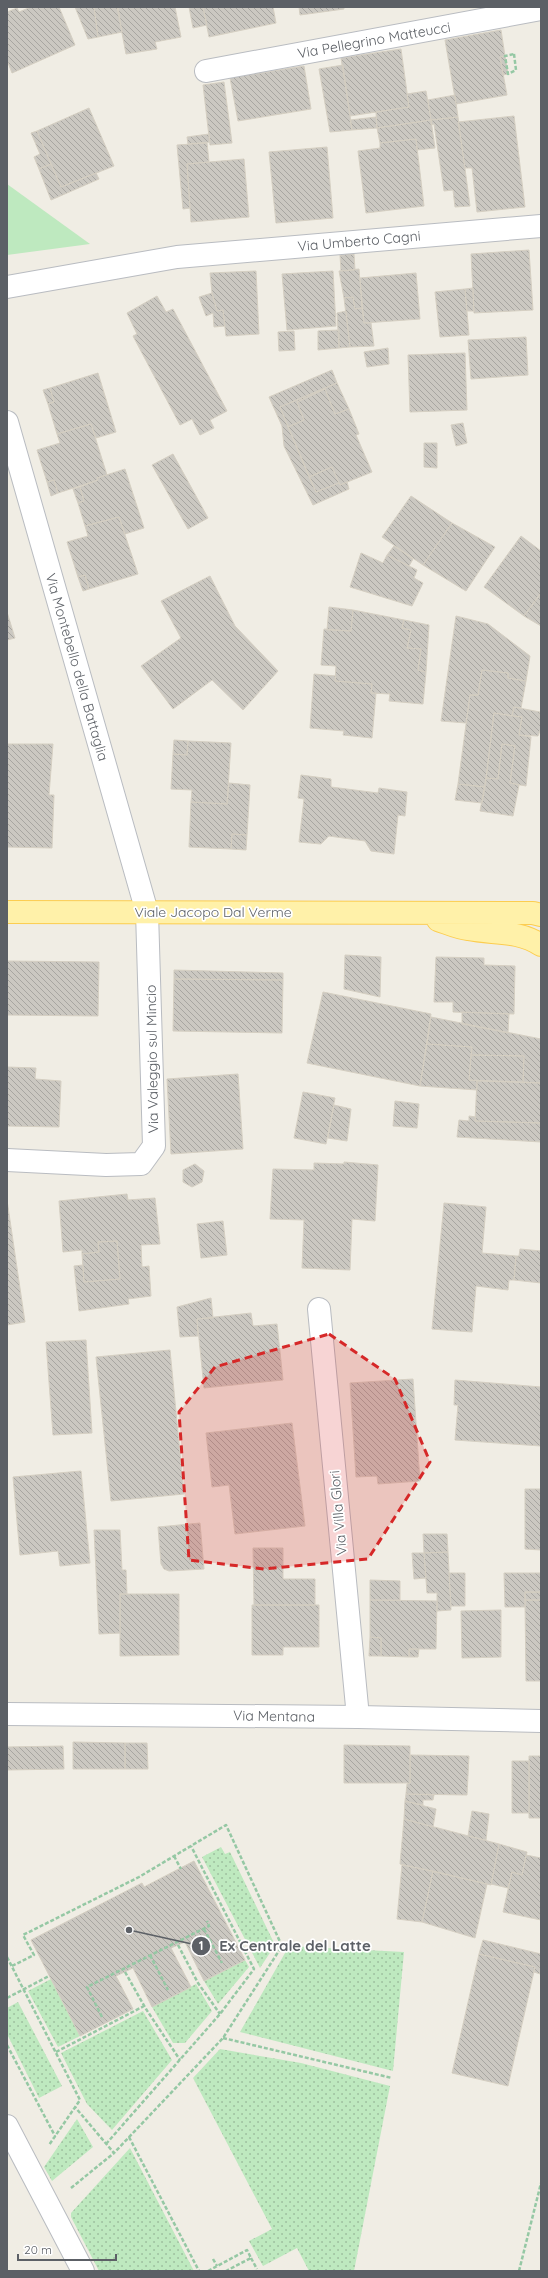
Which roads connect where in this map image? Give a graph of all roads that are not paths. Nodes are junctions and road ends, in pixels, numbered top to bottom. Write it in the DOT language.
graph roads {
  1 [pos="541,9"];
  2 [pos="206,71"];
  3 [pos="541,226"];
  4 [pos="7,287"];
  5 [pos="7,422"];
  6 [pos="7,912"];
  7 [pos="147,912"];
  8 [pos="538,913"];
  9 [pos="419,914"];
  10 [pos="541,945"];
  11 [pos="7,1160"];
  12 [pos="319,1309"];
  13 [pos="7,1714"];
  14 [pos="358,1716"];
  15 [pos="541,1721"];
  16 [pos="7,2126"];
  17 [pos="83,2271"];
  1 -- 2 [label="street, Via Pellegrino Matteucci"];
  3 -- 4 [label="street, Via Umberto Cagni"];
  5 -- 7 [label="street, Via Montebello della Battaglia"];
  6 -- 7 [label="main road, Viale Jacopo Dal Verme"];
  7 -- 9 [label="main road, Viale Jacopo Dal Verme"];
  7 -- 11 [label="street, Via Valeggio sul Mincio"];
  8 -- 9 [label="main road, Viale Jacopo Dal Verme"];
  9 -- 10 [label="main road, Viale Jacopo Dal Verme"];
  12 -- 14 [label="street, Via Villa Glori"];
  13 -- 14 [label="street, Via Mentana"];
  14 -- 15 [label="street, Via Mentana"];
  16 -- 17 [label="street"];
}
